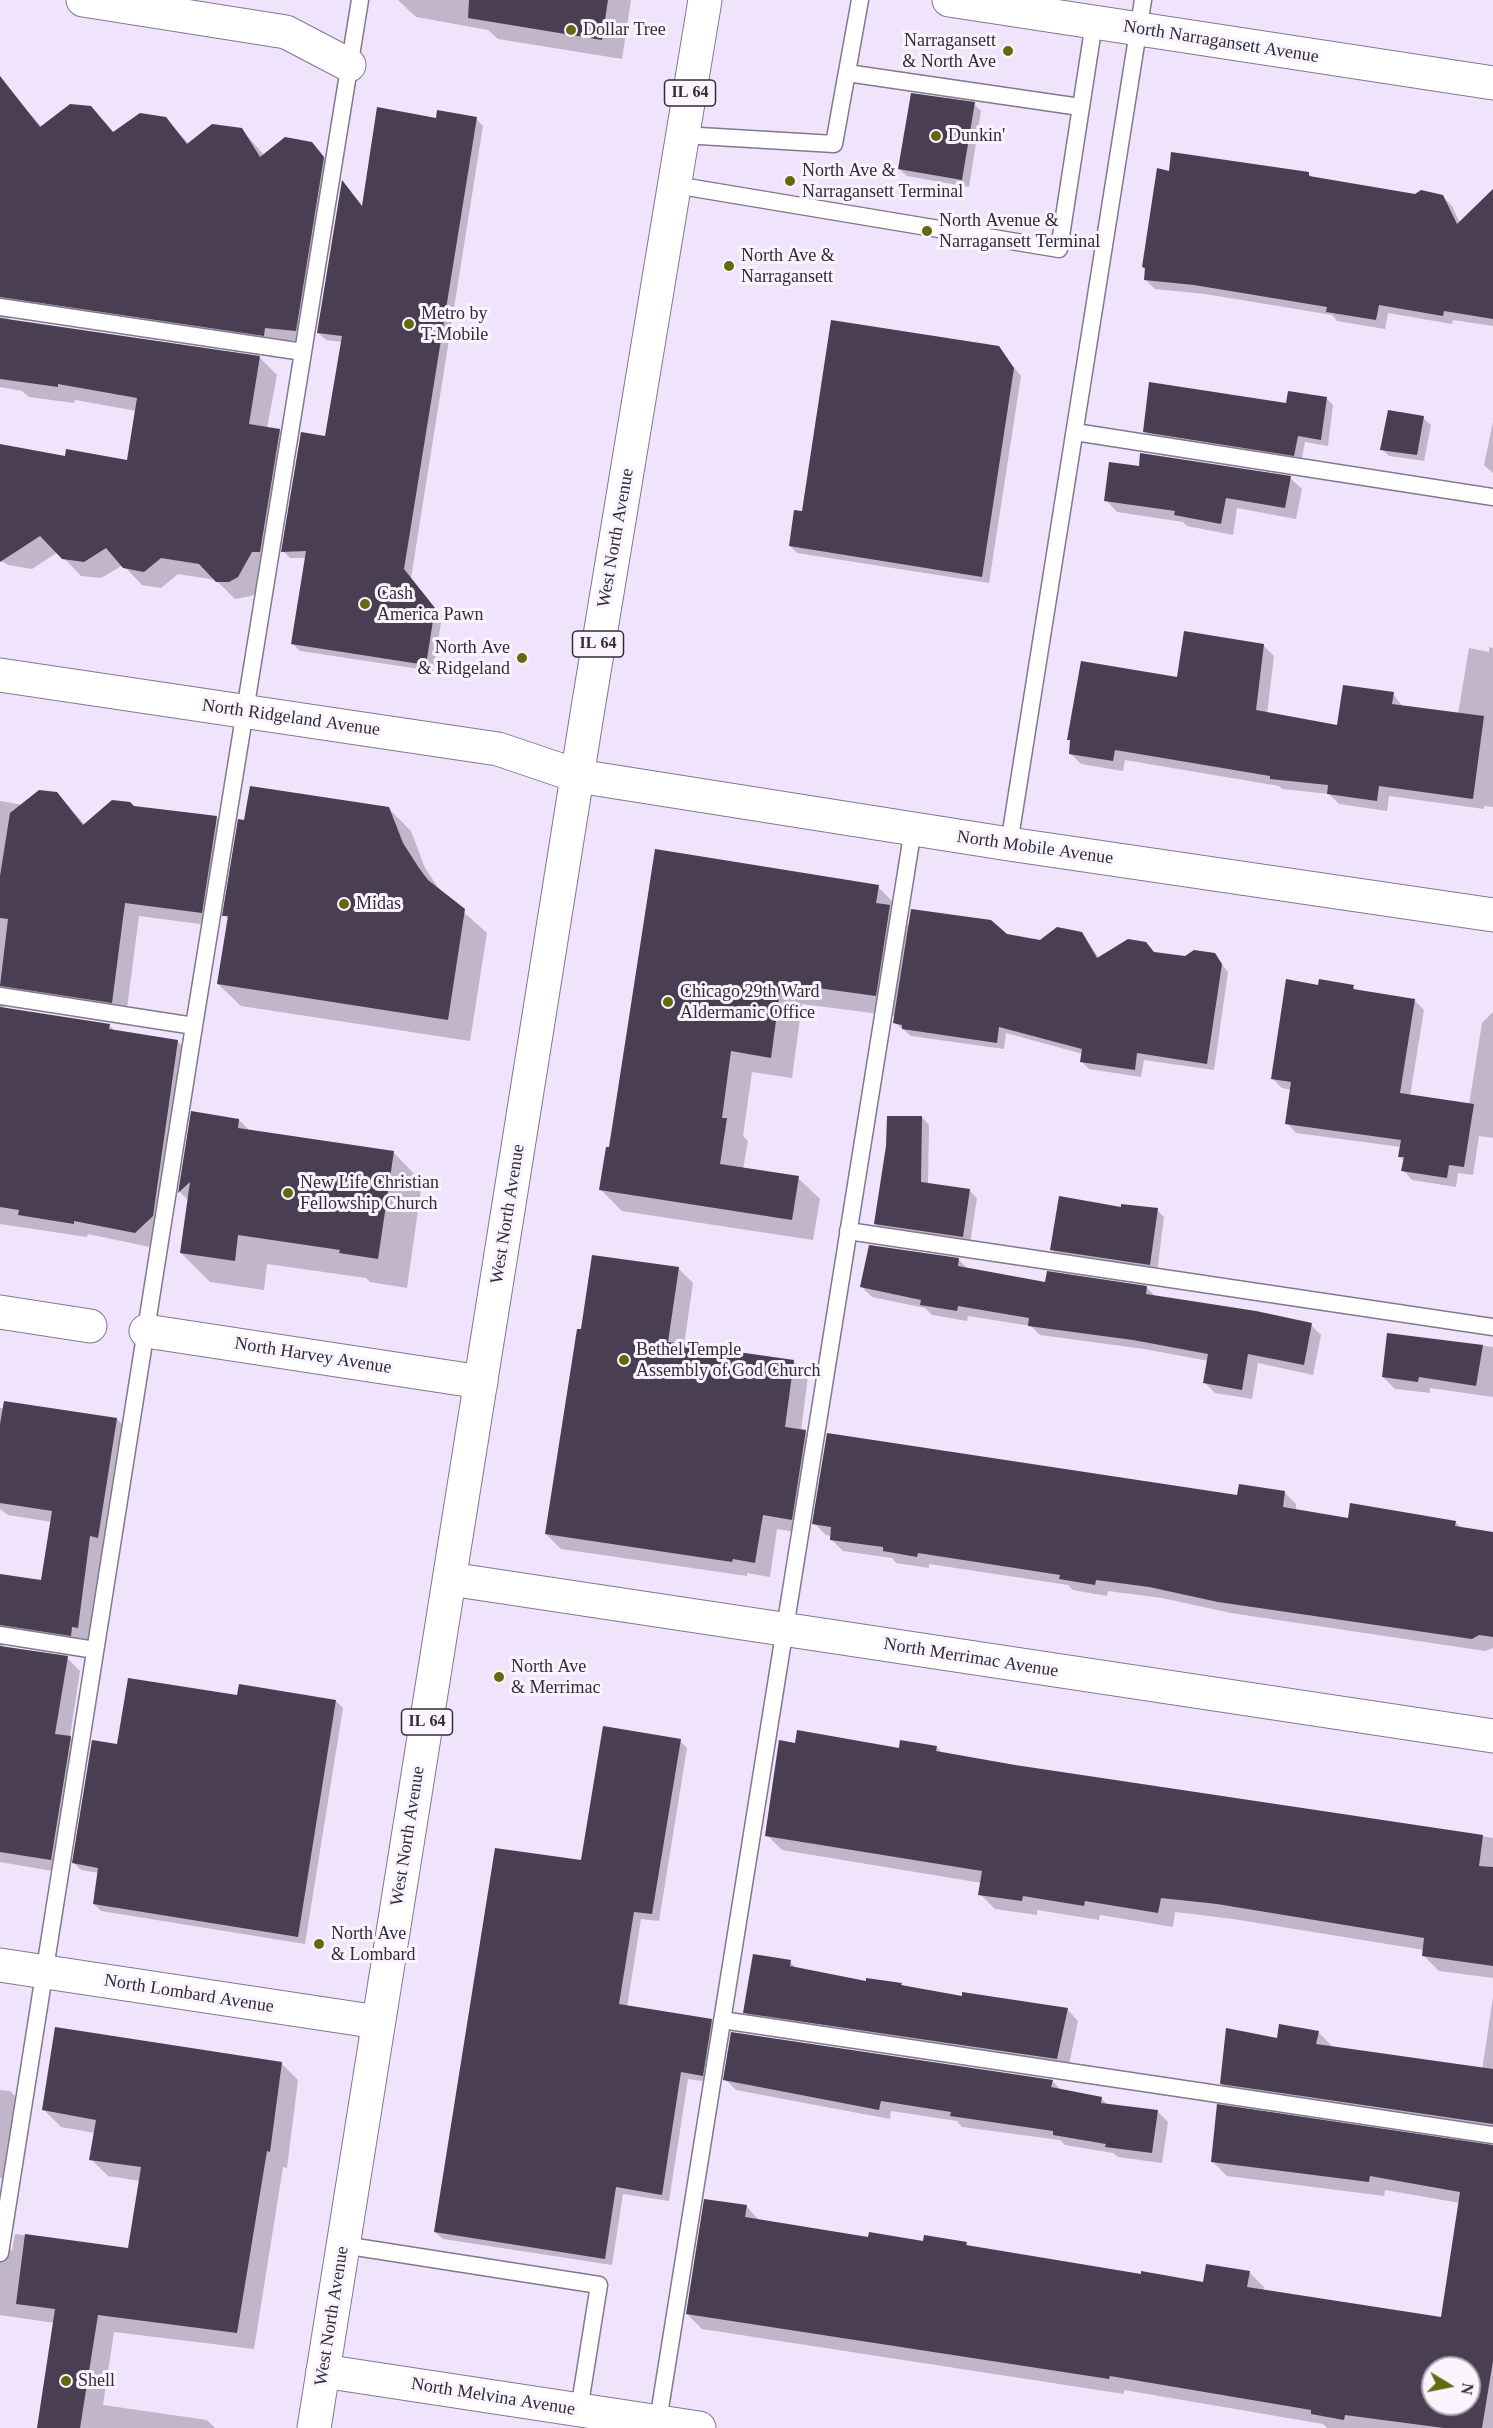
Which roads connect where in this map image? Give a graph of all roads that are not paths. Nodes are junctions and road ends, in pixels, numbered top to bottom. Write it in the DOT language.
graph roads {
  1 [pos="83,0"];
  2 [pos="360,0"];
  3 [pos="705,0"];
  4 [pos="860,0"];
  5 [pos="949,0"];
  6 [pos="1141,15"];
  7 [pos="1094,23"];
  8 [pos="349,64"];
  9 [pos="847,73"];
  10 [pos="1493,83"];
  11 [pos="1080,107"];
  12 [pos="683,135"];
  13 [pos="675,185"];
  14 [pos="0,307"];
  15 [pos="303,352"];
  16 [pos="1075,432"];
  17 [pos="1493,498"];
  18 [pos="0,675"];
  19 [pos="246,712"];
  20 [pos="578,776"];
  21 [pos="913,829"];
  22 [pos="1010,844"];
  23 [pos="1493,915"];
  24 [pos="0,996"];
  25 [pos="194,1026"];
  26 [pos="848,1231"];
  27 [pos="0,1312"];
  28 [pos="90,1326"];
  29 [pos="1493,1327"];
  30 [pos="146,1330"];
  31 [pos="481,1382"];
  32 [pos="450,1579"];
  33 [pos="785,1630"];
  34 [pos="0,1635"];
  35 [pos="95,1650"];
  36 [pos="1493,1736"];
  37 [pos="0,1965"];
  38 [pos="45,1972"];
  39 [pos="722,2020"];
  40 [pos="378,2022"];
  41 [pos="1493,2135"];
  42 [pos="343,2245"];
  43 [pos="0,2253"];
  44 [pos="323,2371"];
  45 [pos="579,2410"];
  46 [pos="657,2425"];
  47 [pos="314,2428"];
  48 [pos="699,2428"];
  1 -- 8 [label="street"];
  2 -- 8 [label="lane"];
  3 -- 12 [label="street, West North Avenue / IL 64"];
  4 -- 9 [label="lane"];
  5 -- 7 [label="street, North Narragansett Avenue"];
  6 -- 7 [label="street, North Narragansett Avenue"];
  6 -- 10 [label="street, North Narragansett Avenue"];
  6 -- 16 [label="lane"];
  7 -- 11 [label="lane"];
  8 -- 15 [label="lane"];
  9 -- 11 [label="lane"];
  9 -- 12 [label="lane"];
  11 -- 13 [label="lane"];
  12 -- 13 [label="street, West North Avenue / IL 64"];
  13 -- 20 [label="street, West North Avenue / IL 64"];
  14 -- 15 [label="lane"];
  15 -- 19 [label="lane"];
  16 -- 17 [label="lane"];
  16 -- 22 [label="lane"];
  18 -- 19 [label="street, North Ridgeland Avenue"];
  19 -- 20 [label="street, North Ridgeland Avenue"];
  19 -- 25 [label="lane"];
  20 -- 21 [label="street, North Mobile Avenue"];
  20 -- 31 [label="street, West North Avenue / IL 64"];
  21 -- 22 [label="street, North Mobile Avenue"];
  21 -- 26 [label="lane"];
  22 -- 23 [label="street, North Mobile Avenue"];
  24 -- 25 [label="lane"];
  25 -- 30 [label="lane"];
  26 -- 29 [label="lane"];
  26 -- 33 [label="lane"];
  27 -- 28 [label="street"];
  30 -- 31 [label="street, North Harvey Avenue"];
  30 -- 35 [label="lane"];
  31 -- 32 [label="street, West North Avenue / IL 64"];
  32 -- 33 [label="street, North Merrimac Avenue"];
  32 -- 40 [label="street, West North Avenue / IL 64"];
  33 -- 36 [label="street, North Merrimac Avenue"];
  33 -- 39 [label="lane"];
  34 -- 35 [label="lane"];
  35 -- 38 [label="lane"];
  37 -- 38 [label="street, North Lombard Avenue"];
  38 -- 40 [label="street, North Lombard Avenue"];
  38 -- 43 [label="lane"];
  39 -- 41 [label="lane"];
  39 -- 46 [label="lane"];
  40 -- 42 [label="street, West North Avenue / IL 64"];
  42 -- 44 [label="street, West North Avenue / IL 64"];
  42 -- 45 [label="lane"];
  44 -- 45 [label="street, North Melvina Avenue"];
  44 -- 47 [label="street, West North Avenue / IL 64"];
  45 -- 46 [label="street, North Melvina Avenue"];
  46 -- 48 [label="street, North Melvina Avenue"];
}
